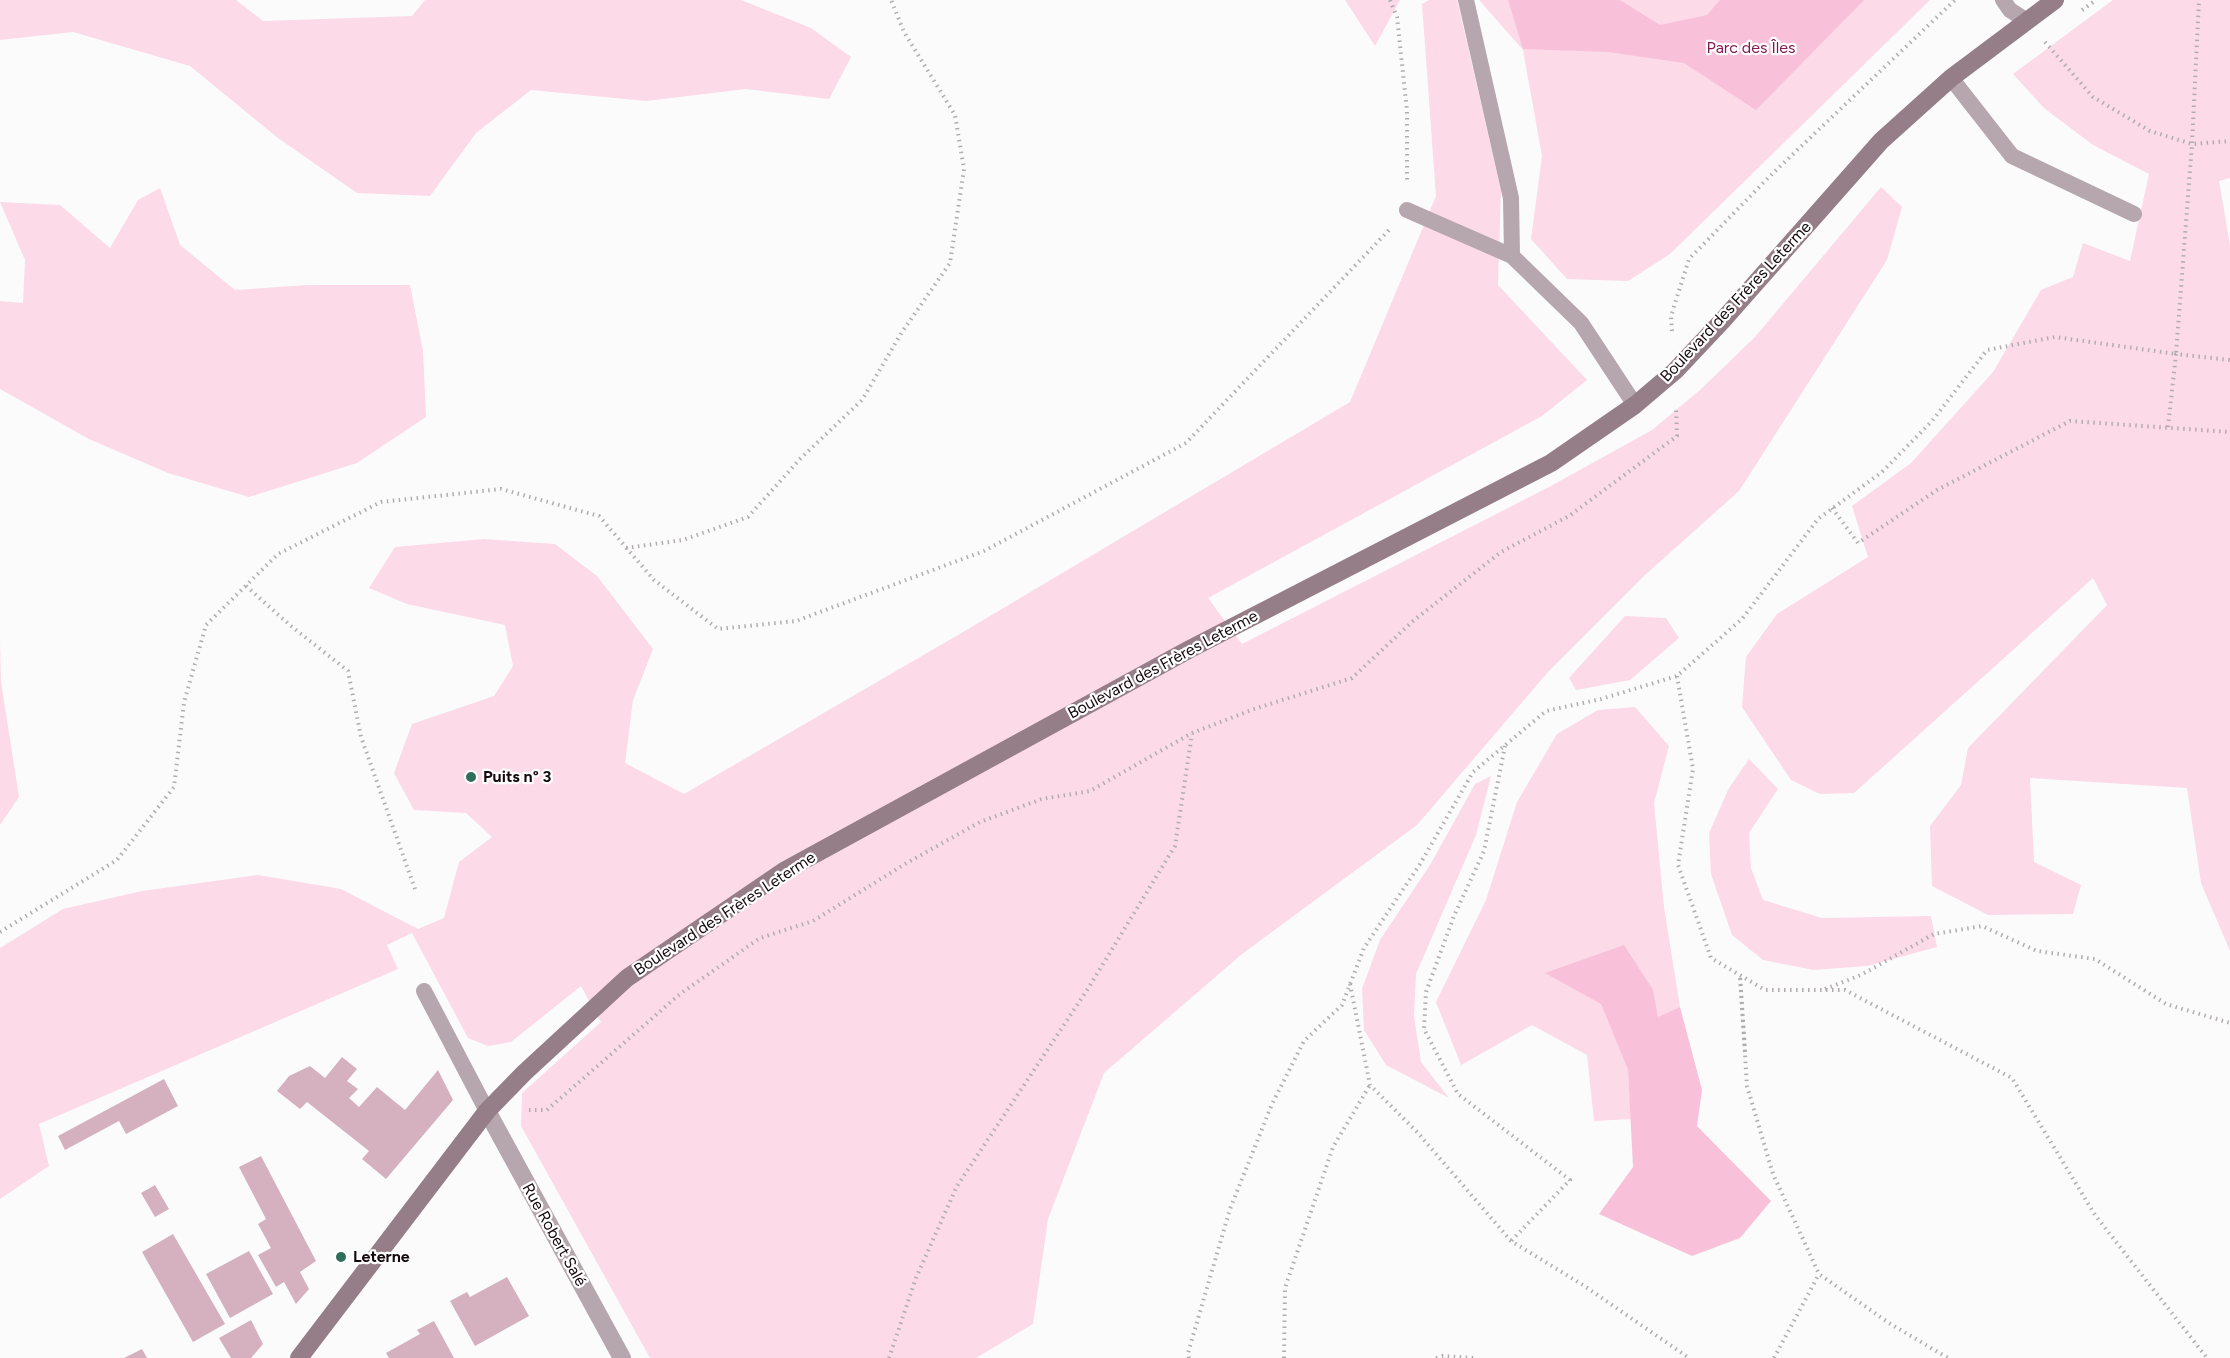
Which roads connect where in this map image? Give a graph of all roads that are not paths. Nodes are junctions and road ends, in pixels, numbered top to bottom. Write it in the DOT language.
graph roads {
  1 [pos="1466,0"];
  2 [pos="2003,0"];
  3 [pos="2055,0"];
  4 [pos="2027,21"];
  5 [pos="1951,78"];
  6 [pos="1407,210"];
  7 [pos="2134,214"];
  8 [pos="1512,256"];
  9 [pos="1635,405"];
  10 [pos="424,991"];
  11 [pos="487,1111"];
  12 [pos="299,1358"];
  13 [pos="622,1358"];
  1 -- 8 [label="lane"];
  2 -- 4 [label="lane"];
  3 -- 4 [label="street, Boulevard des Frères Leterme"];
  4 -- 5 [label="street, Boulevard des Frères Leterme"];
  5 -- 7 [label="lane"];
  5 -- 9 [label="street, Boulevard des Frères Leterme"];
  6 -- 8 [label="lane"];
  8 -- 9 [label="lane"];
  9 -- 11 [label="street, Boulevard des Frères Leterme"];
  10 -- 11 [label="lane"];
  11 -- 12 [label="street, Boulevard des Frères Leterme"];
  11 -- 13 [label="street, Rue Robert Salé"];
}
